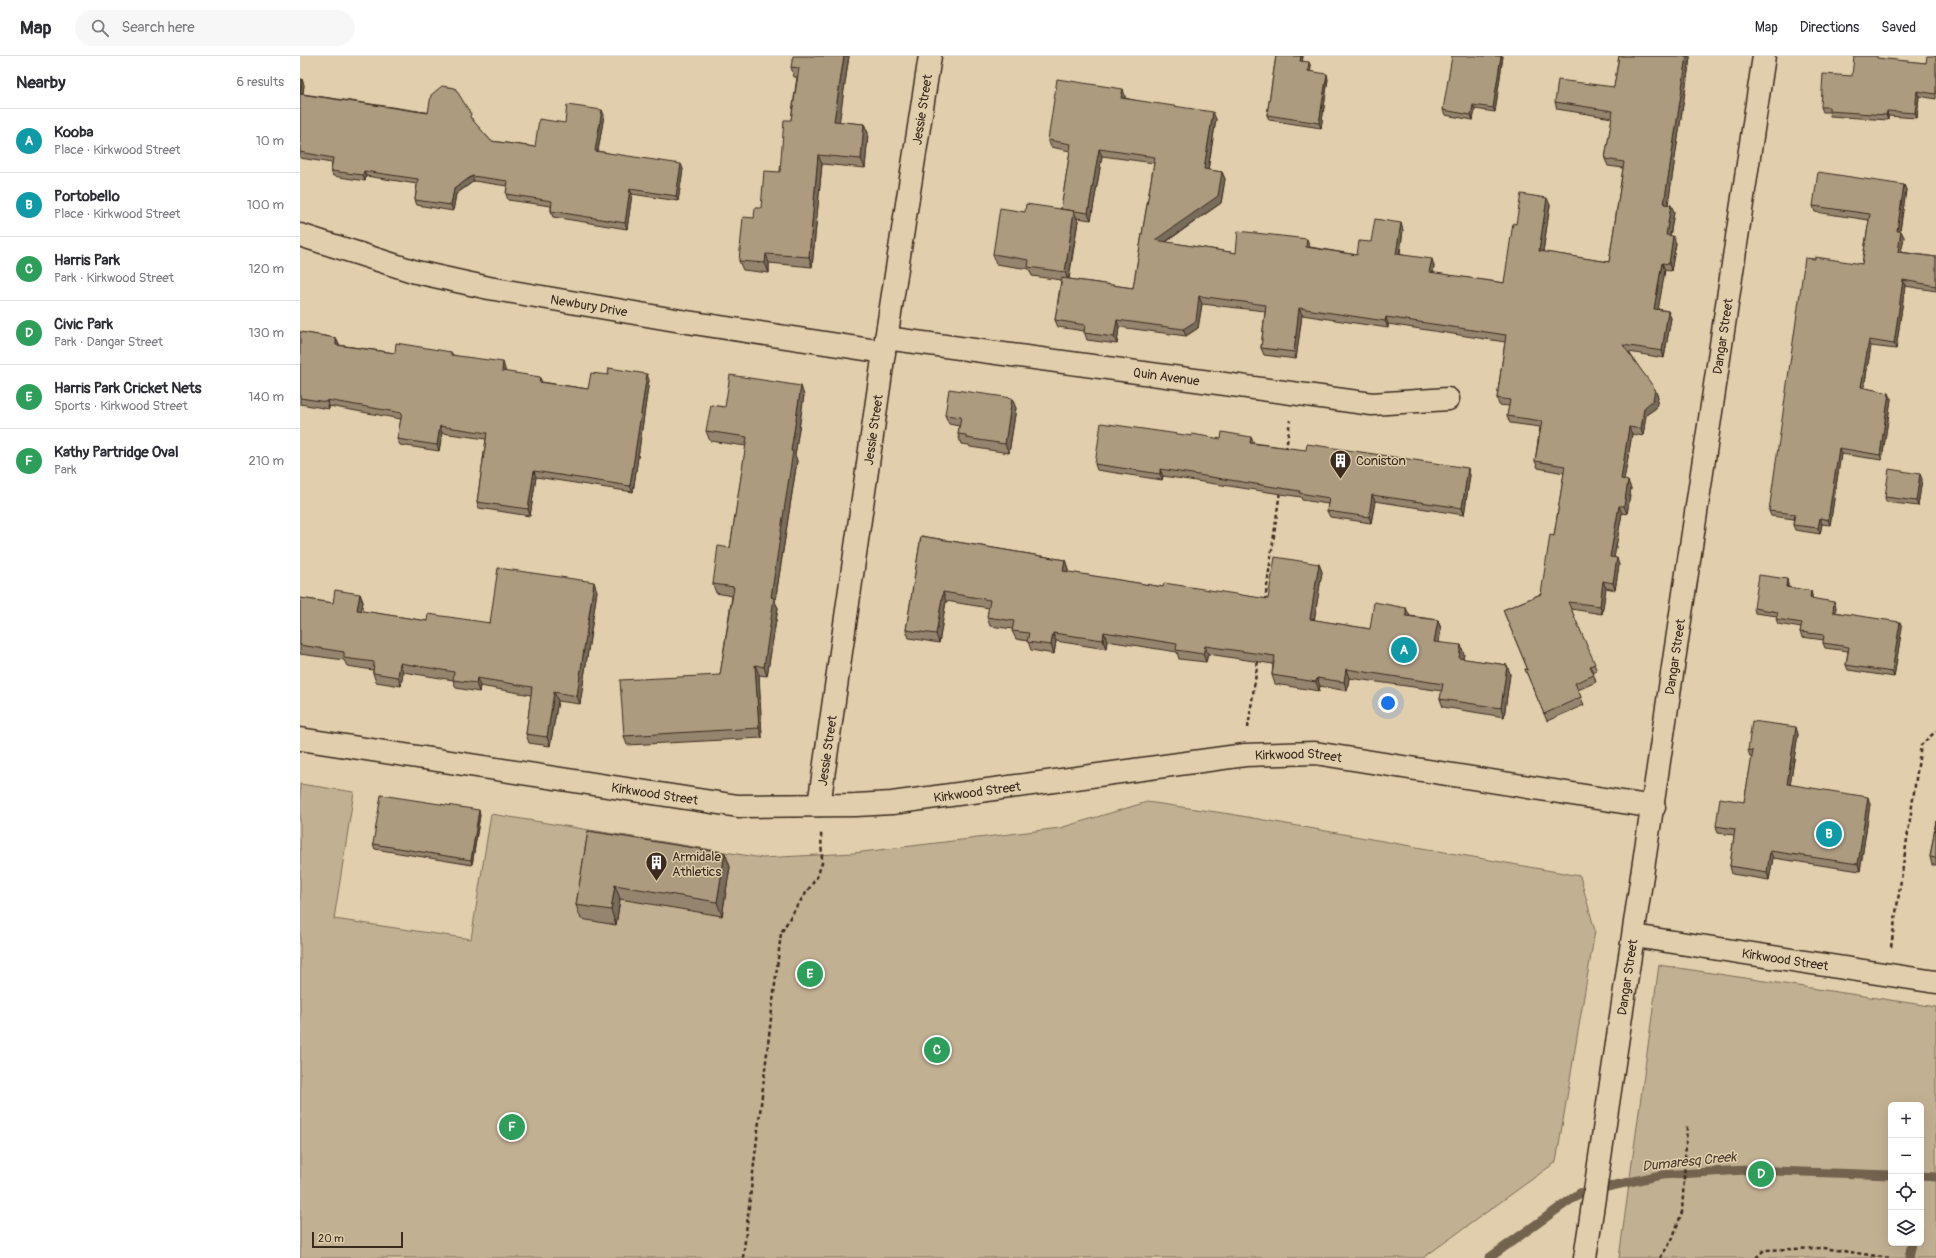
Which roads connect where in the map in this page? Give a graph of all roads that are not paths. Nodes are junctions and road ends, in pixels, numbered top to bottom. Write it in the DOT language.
graph roads {
  1 [pos="930,56"];
  2 [pos="1764,56"];
  3 [pos="300,235"];
  4 [pos="885,345"];
  5 [pos="1448,399"];
  6 [pos="300,738"];
  7 [pos="819,805"];
  8 [pos="1654,807"];
  9 [pos="1634,936"];
  10 [pos="1936,982"];
  11 [pos="1585,1258"];
  1 -- 4 [label="street, Jessie Street"];
  2 -- 8 [label="street, Dangar Street"];
  3 -- 4 [label="street, Newbury Drive"];
  4 -- 5 [label="street, Quin Avenue"];
  4 -- 7 [label="street, Jessie Street"];
  6 -- 7 [label="street, Kirkwood Street"];
  7 -- 8 [label="street, Kirkwood Street"];
  8 -- 9 [label="street, Dangar Street"];
  9 -- 10 [label="street, Kirkwood Street"];
  9 -- 11 [label="street, Dangar Street"];
}
